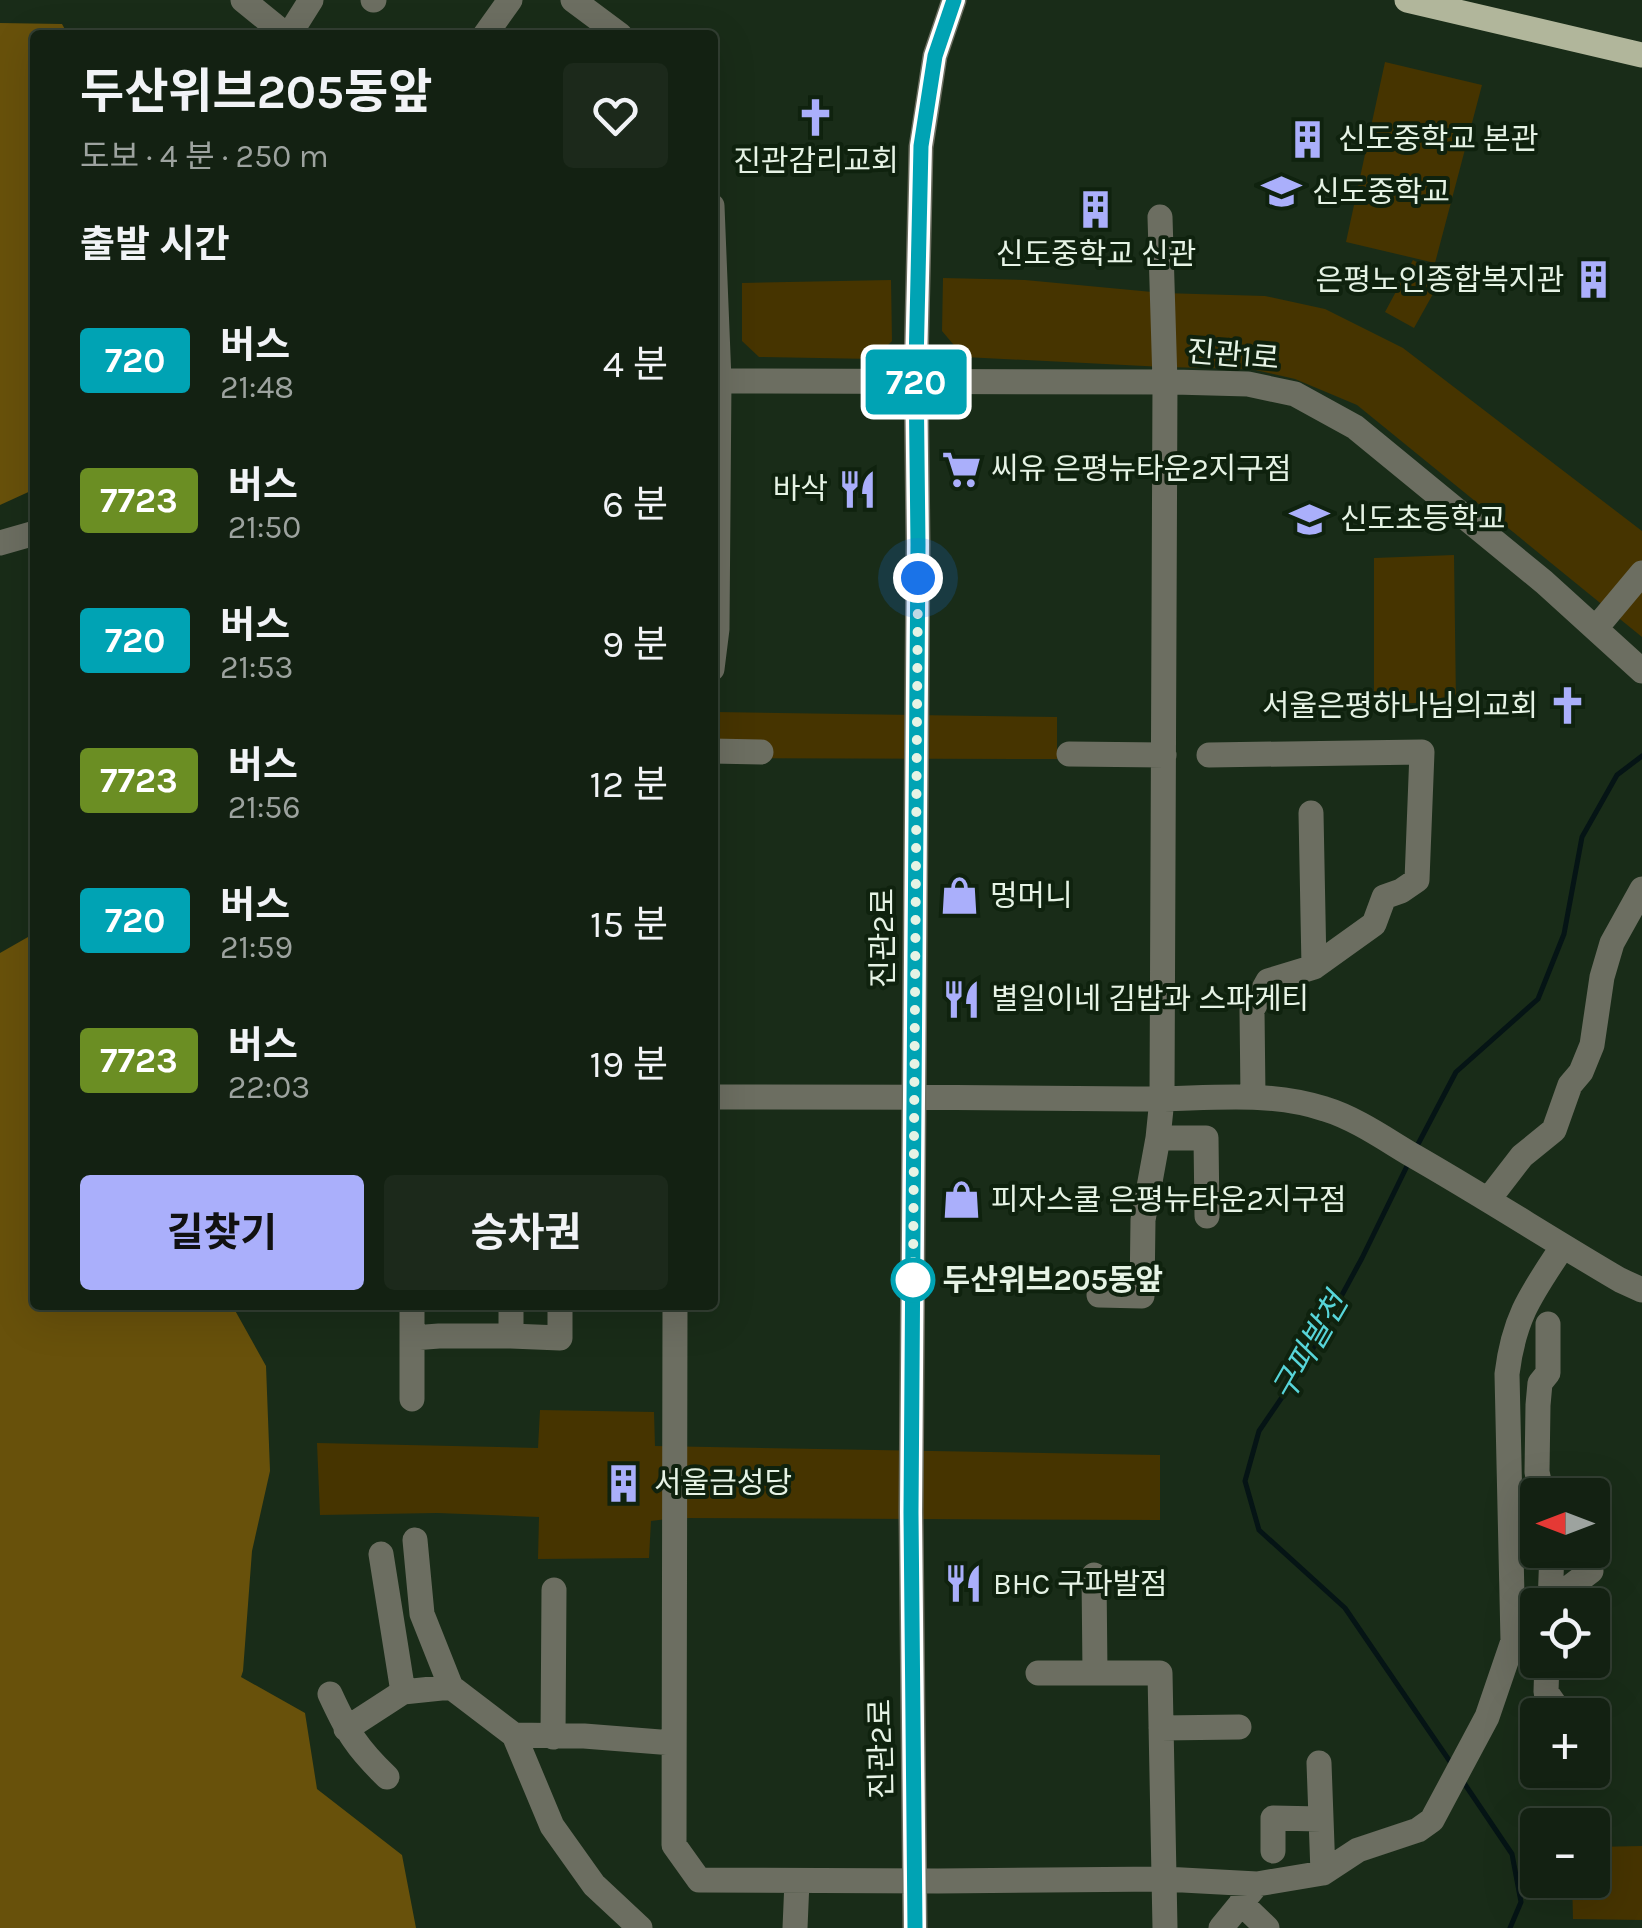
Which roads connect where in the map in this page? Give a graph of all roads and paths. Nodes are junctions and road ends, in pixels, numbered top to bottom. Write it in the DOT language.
graph roads {
  1 [pos="243,0"];
  2 [pos="311,0"];
  3 [pos="510,0"];
  4 [pos="574,0"];
  5 [pos="954,0"];
  6 [pos="1407,0"];
  7 [pos="282,30"];
  8 [pos="291,30"];
  9 [pos="489,30"];
  10 [pos="613,30"];
  11 [pos="1642,55"];
  12 [pos="1160,217"];
  13 [pos="916,380"];
  14 [pos="718,381"];
  15 [pos="1165,382"];
  16 [pos="30,535"];
  17 [pos="0,544"];
  18 [pos="1642,573"];
  19 [pos="1596,628"];
  20 [pos="1642,671"];
  21 [pos="718,751"];
  22 [pos="761,752"];
  23 [pos="1069,754"];
  24 [pos="1164,755"];
  25 [pos="1209,755"];
  26 [pos="1311,813"];
  27 [pos="1642,889"];
  28 [pos="1314,967"];
  29 [pos="915,1096"];
  30 [pos="1253,1096"];
  31 [pos="718,1098"];
  32 [pos="1162,1099"];
  33 [pos="1158,1138"];
  34 [pos="1488,1200"];
  35 [pos="1207,1216"];
  36 [pos="1563,1246"];
  37 [pos="1642,1290"];
  38 [pos="1098,1294"];
  39 [pos="412,1310"];
  40 [pos="511,1310"];
  41 [pos="560,1310"];
  42 [pos="675,1310"];
  43 [pos="1548,1324"];
  44 [pos="511,1336"];
  45 [pos="413,1338"];
  46 [pos="1507,1374"];
  47 [pos="1548,1374"];
  48 [pos="412,1399"];
  49 [pos="1538,1478"];
  50 [pos="415,1540"];
  51 [pos="381,1554"];
  52 [pos="1588,1568"];
  53 [pos="1094,1575"];
  54 [pos="1570,1588"];
  55 [pos="554,1590"];
  56 [pos="1038,1673"];
  57 [pos="1096,1673"];
  58 [pos="451,1688"];
  59 [pos="404,1692"];
  60 [pos="330,1694"];
  61 [pos="1161,1728"];
  62 [pos="1239,1728"];
  63 [pos="346,1729"];
  64 [pos="514,1736"];
  65 [pos="553,1737"];
  66 [pos="672,1743"];
  67 [pos="1319,1763"];
  68 [pos="387,1777"];
  69 [pos="1321,1819"];
  70 [pos="1273,1850"];
  71 [pos="1323,1873"];
  72 [pos="1164,1879"];
  73 [pos="915,1881"];
  74 [pos="797,1882"];
  75 [pos="1249,1894"];
  76 [pos="640,1928"];
  77 [pos="795,1928"];
  78 [pos="916,1928"];
  79 [pos="1164,1928"];
  80 [pos="1221,1928"];
  81 [pos="1267,1928"];
  1 -- 7 [label="street"];
  2 -- 8 [label="street"];
  3 -- 9 [label="street"];
  4 -- 10 [label="street"];
  5 -- 13 [label="street, 진관2로"];
  6 -- 11 [label="main road"];
  12 -- 15 [label="street"];
  13 -- 14 [label="street, 진관1로"];
  13 -- 15 [label="street, 진관1로"];
  13 -- 29 [label="street, 진관2로"];
  15 -- 19 [label="street, 진관1로"];
  15 -- 24 [label="street"];
  16 -- 17 [label="street"];
  18 -- 19 [label="street"];
  19 -- 20 [label="street, 진관1로"];
  21 -- 22 [label="street"];
  23 -- 24 [label="street"];
  24 -- 32 [label="street"];
  25 -- 28 [label="street"];
  26 -- 28 [label="street"];
  27 -- 34 [label="street"];
  28 -- 30 [label="street"];
  29 -- 31 [label="street"];
  29 -- 32 [label="street"];
  29 -- 73 [label="street, 진관2로"];
  30 -- 32 [label="street"];
  30 -- 34 [label="street"];
  32 -- 33 [label="street"];
  33 -- 35 [label="street"];
  33 -- 38 [label="street"];
  34 -- 36 [label="street"];
  36 -- 37 [label="street"];
  36 -- 46 [label="street"];
  39 -- 45 [label="street"];
  40 -- 44 [label="street"];
  41 -- 44 [label="street"];
  42 -- 66 [label="street"];
  43 -- 47 [label="street"];
  44 -- 45 [label="street"];
  45 -- 48 [label="street"];
  46 -- 47 [label="street"];
  46 -- 71 [label="street"];
  47 -- 49 [label="street"];
  50 -- 58 [label="street"];
  51 -- 59 [label="street"];
  52 -- 54 [label="street"];
  53 -- 57 [label="street"];
  55 -- 65 [label="street"];
  56 -- 57 [label="street"];
  57 -- 61 [label="street"];
  58 -- 59 [label="street"];
  58 -- 64 [label="street"];
  59 -- 63 [label="street"];
  60 -- 63 [label="street"];
  61 -- 62 [label="street"];
  61 -- 72 [label="street"];
  63 -- 68 [label="street"];
  64 -- 65 [label="street"];
  64 -- 76 [label="street"];
  65 -- 66 [label="street"];
  66 -- 74 [label="street"];
  67 -- 69 [label="street"];
  69 -- 70 [label="street"];
  69 -- 71 [label="street"];
  71 -- 75 [label="street"];
  72 -- 73 [label="street"];
  72 -- 75 [label="street"];
  72 -- 79 [label="street"];
  73 -- 74 [label="street"];
  73 -- 78 [label="street, 진관2로"];
  74 -- 77 [label="street"];
  75 -- 80 [label="street"];
  75 -- 81 [label="street"];
}
